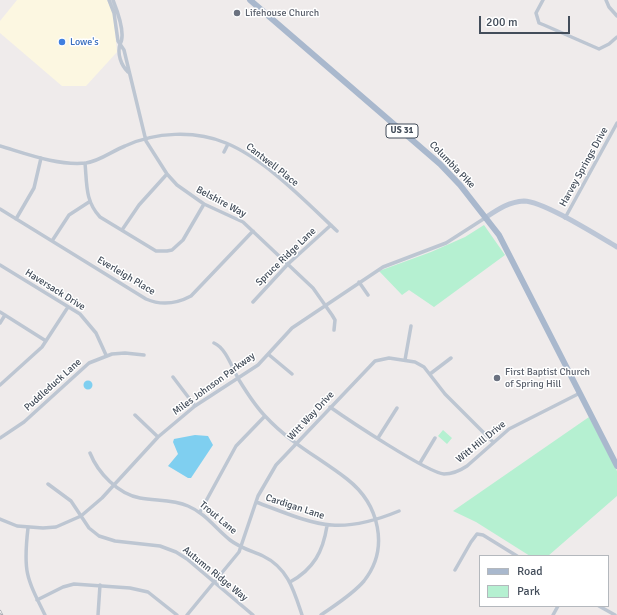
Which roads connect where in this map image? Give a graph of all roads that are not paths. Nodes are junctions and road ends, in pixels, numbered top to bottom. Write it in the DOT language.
graph roads {
  1 [pos="109,0"];
  2 [pos="114,0"];
  3 [pos="250,0"];
  4 [pos="543,0"];
  5 [pos="606,0"];
  6 [pos="617,16"];
  7 [pos="617,37"];
  8 [pos="120,44"];
  9 [pos="617,123"];
  10 [pos="146,139"];
  11 [pos="228,144"];
  12 [pos="0,146"];
  13 [pos="224,152"];
  14 [pos="41,158"];
  15 [pos="85,163"];
  16 [pos="167,174"];
  17 [pos="89,202"];
  18 [pos="204,204"];
  19 [pos="0,209"];
  20 [pos="485,218"];
  21 [pos="565,218"];
  22 [pos="16,219"];
  23 [pos="331,225"];
  24 [pos="122,230"];
  25 [pos="253,231"];
  26 [pos="337,231"];
  27 [pos="52,241"];
  28 [pos="617,247"];
  29 [pos="288,264"];
  30 [pos="0,265"];
  31 [pos="359,282"];
  32 [pos="368,295"];
  33 [pos="253,302"];
  34 [pos="327,305"];
  35 [pos="68,307"];
  36 [pos="0,312"];
  37 [pos="5,315"];
  38 [pos="0,323"];
  39 [pos="410,326"];
  40 [pos="334,330"];
  41 [pos="46,341"];
  42 [pos="214,343"];
  43 [pos="268,354"];
  44 [pos="106,355"];
  45 [pos="144,355"];
  46 [pos="451,358"];
  47 [pos="405,360"];
  48 [pos="292,374"];
  49 [pos="430,374"];
  50 [pos="173,377"];
  51 [pos="238,378"];
  52 [pos="0,385"];
  53 [pos="580,392"];
  54 [pos="195,406"];
  55 [pos="330,407"];
  56 [pos="397,408"];
  57 [pos="136,415"];
  58 [pos="265,416"];
  59 [pos="158,437"];
  60 [pos="0,438"];
  61 [pos="378,438"];
  62 [pos="435,438"];
  63 [pos="493,442"];
  64 [pos="295,444"];
  65 [pos="90,453"];
  66 [pos="420,463"];
  67 [pos="617,466"];
  68 [pos="48,484"];
  69 [pos="114,484"];
  70 [pos="256,502"];
  71 [pos="399,511"];
  72 [pos="200,512"];
  73 [pos="81,516"];
  74 [pos="0,519"];
  75 [pos="376,520"];
  76 [pos="327,526"];
  77 [pos="28,528"];
  78 [pos="242,547"];
  79 [pos="515,555"];
  80 [pos="454,570"];
  81 [pos="290,582"];
  82 [pos="215,583"];
  83 [pos="100,585"];
  84 [pos="37,600"];
  85 [pos="602,607"];
  86 [pos="45,615"];
  87 [pos="98,615"];
  88 [pos="176,615"];
  89 [pos="187,615"];
  90 [pos="252,615"];
  91 [pos="302,615"];
  92 [pos="321,615"];
  93 [pos="615,615"];
  1 -- 8 [label="street, Belshire Way"];
  2 -- 8 [label="street, Belshire Way"];
  3 -- 20 [label="main road, Columbia Pike / US 31"];
  4 -- 7 [label="street"];
  5 -- 6 [label="street"];
  8 -- 10 [label="street, Belshire Way"];
  9 -- 21 [label="street, Harvey Springs Drive"];
  10 -- 11 [label="street, Cantwell Place"];
  10 -- 15 [label="street, Cantwell Place"];
  10 -- 16 [label="street, Belshire Way"];
  11 -- 13 [label="street"];
  11 -- 23 [label="street, Cantwell Place"];
  12 -- 14 [label="street, Cantwell Place"];
  14 -- 15 [label="street, Cantwell Place"];
  14 -- 22 [label="street"];
  15 -- 17 [label="street"];
  16 -- 18 [label="street, Belshire Way"];
  16 -- 24 [label="street"];
  17 -- 24 [label="street"];
  17 -- 27 [label="street"];
  18 -- 24 [label="street"];
  18 -- 25 [label="street, Belshire Way"];
  19 -- 22 [label="street, Everleigh Place"];
  20 -- 21 [label="main road"];
  20 -- 31 [label="street, Miles Johnson Parkway"];
  20 -- 53 [label="main road, Columbia Pike / US 31"];
  21 -- 28 [label="main road"];
  22 -- 27 [label="street, Everleigh Place"];
  23 -- 26 [label="street, Cantwell Place"];
  23 -- 29 [label="street, Spruce Ridge Lane"];
  25 -- 27 [label="street, Everleigh Place"];
  25 -- 29 [label="street, Belshire Way"];
  29 -- 33 [label="street, Spruce Ridge Lane"];
  29 -- 34 [label="street, Belshire Way"];
  30 -- 35 [label="street, Haversack Drive"];
  31 -- 32 [label="street"];
  31 -- 34 [label="street, Miles Johnson Parkway"];
  34 -- 40 [label="street, Belshire Way"];
  34 -- 43 [label="street, Miles Johnson Parkway"];
  35 -- 41 [label="street"];
  35 -- 44 [label="street, Haversack Drive"];
  36 -- 37 [label="street"];
  37 -- 38 [label="street"];
  37 -- 41 [label="street"];
  39 -- 47 [label="street"];
  41 -- 52 [label="street"];
  42 -- 51 [label="street"];
  43 -- 48 [label="street"];
  43 -- 51 [label="street, Miles Johnson Parkway"];
  44 -- 45 [label="street, Puddleduck Lane"];
  44 -- 60 [label="street, Puddleduck Lane"];
  46 -- 49 [label="street"];
  47 -- 49 [label="street, Witt Way Drive"];
  47 -- 55 [label="street, Witt Way Drive"];
  49 -- 63 [label="street, Witt Way Drive"];
  50 -- 54 [label="street"];
  51 -- 54 [label="street, Miles Johnson Parkway"];
  51 -- 58 [label="street"];
  53 -- 63 [label="street, Witt Hill Drive"];
  53 -- 67 [label="main road, US 31"];
  54 -- 59 [label="street, Miles Johnson Parkway"];
  55 -- 61 [label="street, Witt Hill Drive"];
  55 -- 64 [label="street, Witt Way Drive"];
  56 -- 61 [label="street"];
  57 -- 59 [label="street"];
  58 -- 64 [label="street"];
  58 -- 72 [label="street"];
  59 -- 69 [label="street, Miles Johnson Parkway"];
  61 -- 66 [label="street, Witt Hill Drive"];
  62 -- 66 [label="street"];
  63 -- 66 [label="street, Witt Hill Drive"];
  64 -- 70 [label="street, Witt Way Drive"];
  64 -- 75 [label="street"];
  65 -- 69 [label="street, Trout Lane"];
  68 -- 73 [label="street, Autumn Ridge Way"];
  69 -- 72 [label="street, Trout Lane"];
  69 -- 73 [label="street, Miles Johnson Parkway"];
  70 -- 76 [label="street, Cardigan Lane"];
  70 -- 78 [label="street, Witt Way Drive"];
  71 -- 75 [label="street, Cardigan Lane"];
  72 -- 78 [label="street, Trout Lane"];
  73 -- 77 [label="street, Miles Johnson Parkway"];
  73 -- 82 [label="street, Autumn Ridge Way"];
  74 -- 77 [label="street, Miles Johnson Parkway"];
  75 -- 76 [label="street, Cardigan Lane"];
  75 -- 92 [label="street"];
  76 -- 81 [label="street"];
  77 -- 84 [label="street"];
  78 -- 81 [label="street, Trout Lane"];
  78 -- 82 [label="street, Witt Way Drive"];
  79 -- 80 [label="street"];
  81 -- 91 [label="street, Trout Lane"];
  82 -- 89 [label="street, Witt Way Drive"];
  82 -- 90 [label="street, Autumn Ridge Way"];
  83 -- 84 [label="street"];
  83 -- 87 [label="street"];
  83 -- 88 [label="street"];
  84 -- 86 [label="street"];
  85 -- 93 [label="street"];
}
